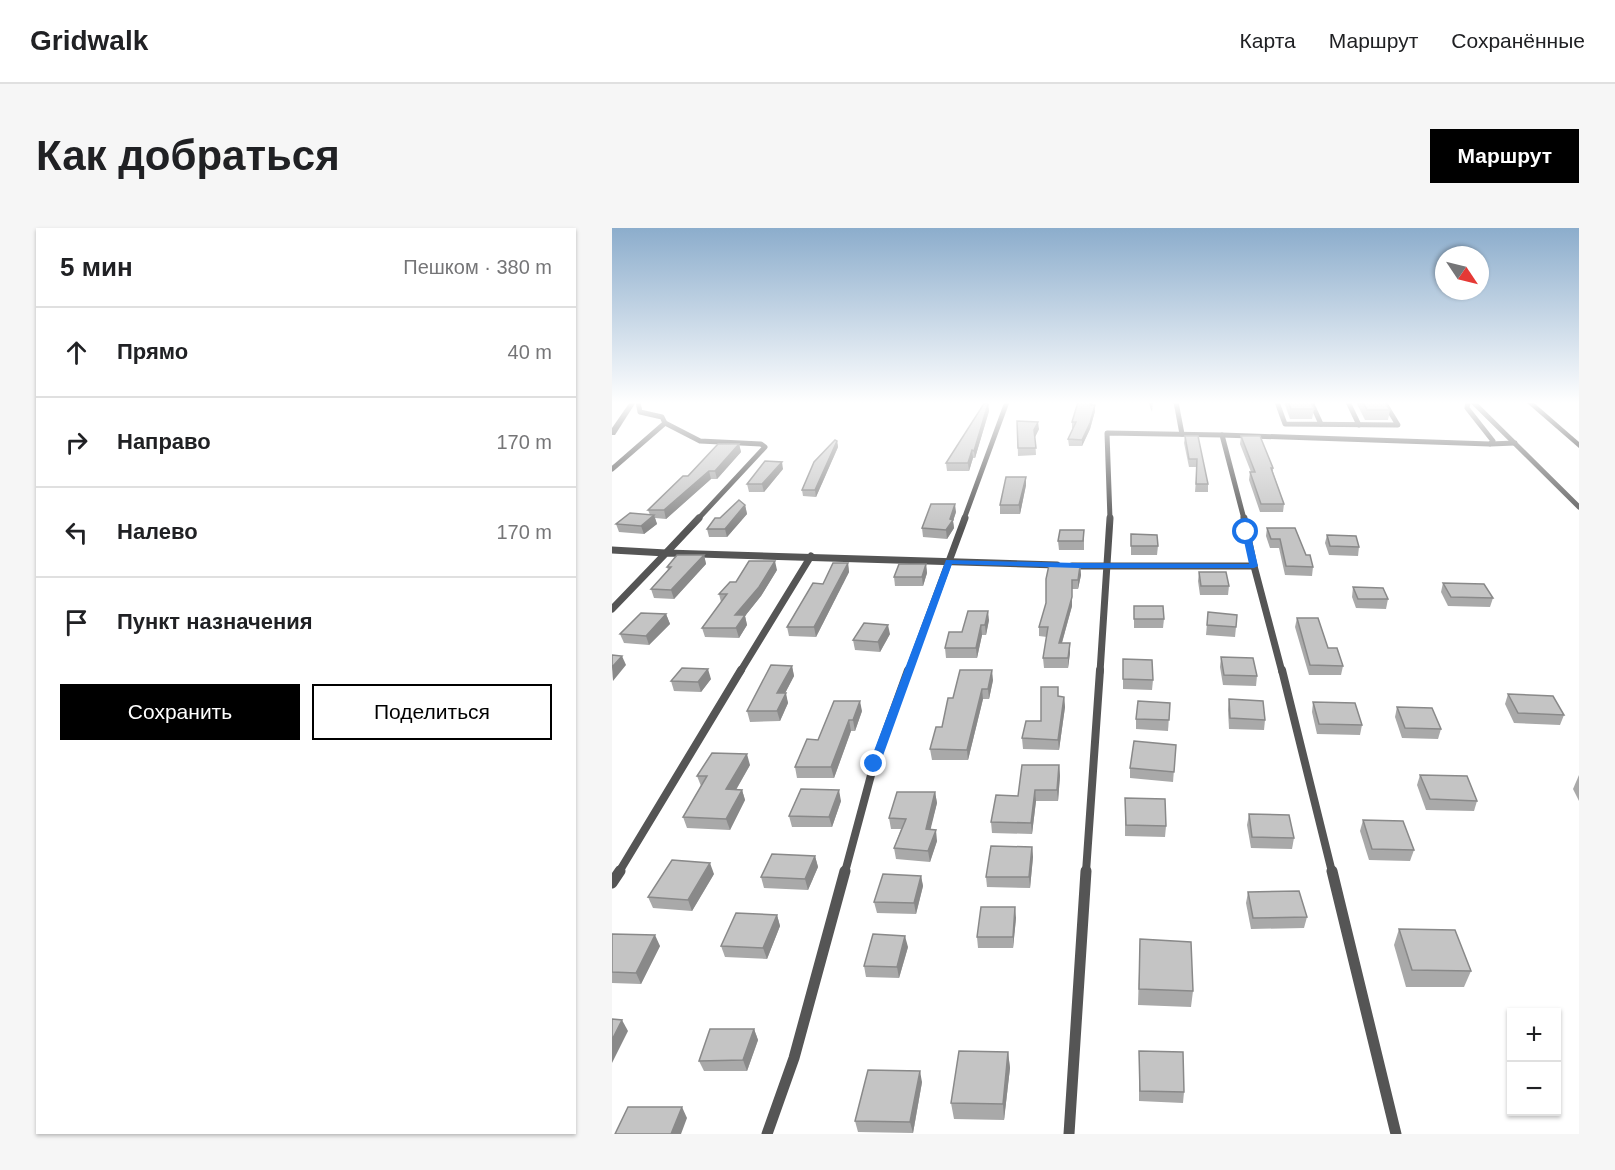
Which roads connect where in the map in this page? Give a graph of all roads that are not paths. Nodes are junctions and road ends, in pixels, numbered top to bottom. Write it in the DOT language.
graph roads {
  1 [pos="640,444"];
  2 [pos="761,444"];
  3 [pos="992,444"];
  4 [pos="1108,444"];
  5 [pos="1225,444"];
  6 [pos="1516,444"];
  7 [pos="612,469"];
  8 [pos="1579,507"];
  9 [pos="612,550"];
  10 [pos="666,553"];
  11 [pos="811,556"];
  12 [pos="949,561"];
  13 [pos="1106,566"];
  14 [pos="1254,566"];
  15 [pos="612,609"];
  16 [pos="612,883"];
  17 [pos="767,1134"];
  18 [pos="1069,1134"];
  19 [pos="1396,1134"];
  1 -- 7 [label="lane"];
  2 -- 10 [label="lane"];
  3 -- 12 [label="lane"];
  4 -- 13 [label="lane"];
  5 -- 14 [label="lane"];
  6 -- 8 [label="lane"];
  9 -- 10 [label="lane"];
  10 -- 11 [label="lane"];
  10 -- 15 [label="lane"];
  11 -- 12 [label="lane"];
  11 -- 16 [label="lane"];
  12 -- 13 [label="lane"];
  12 -- 17 [label="lane"];
  13 -- 14 [label="lane"];
  13 -- 18 [label="lane"];
  14 -- 19 [label="lane"];
}
